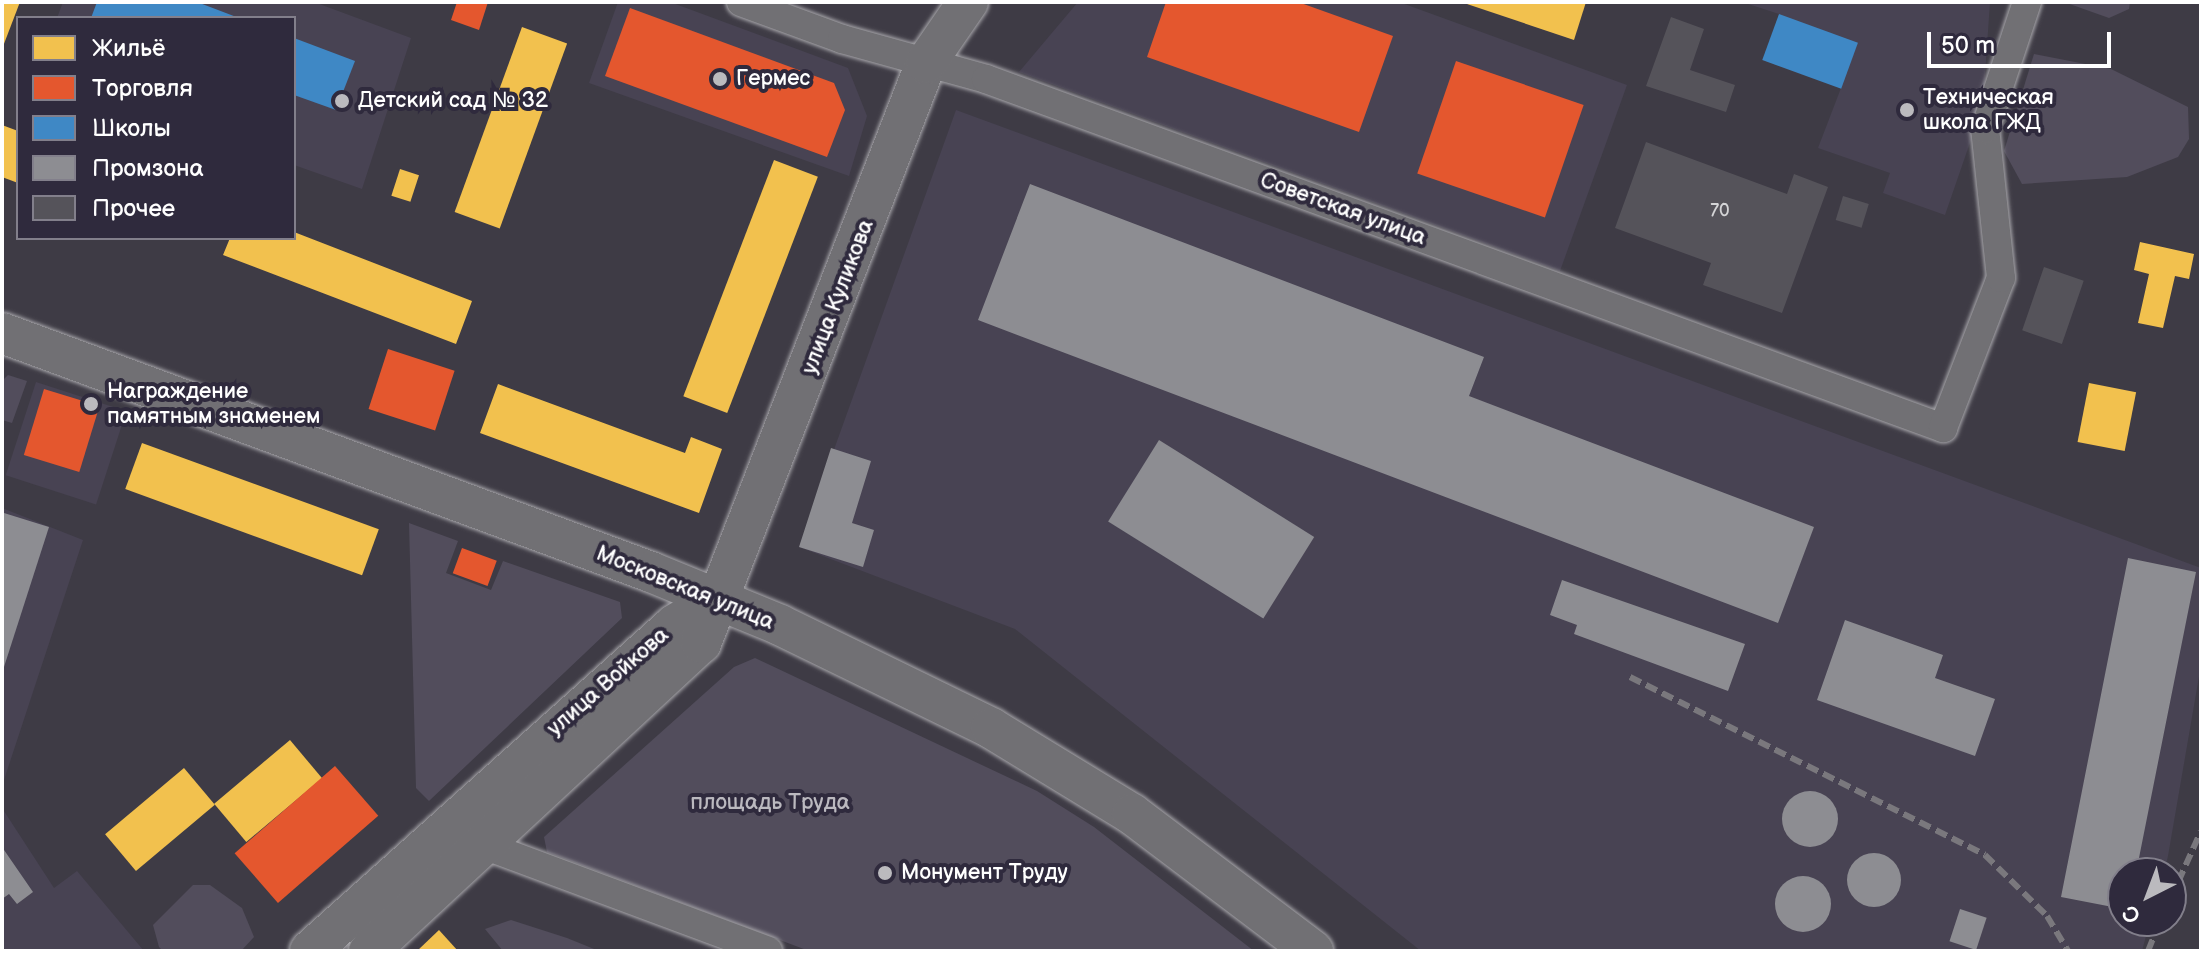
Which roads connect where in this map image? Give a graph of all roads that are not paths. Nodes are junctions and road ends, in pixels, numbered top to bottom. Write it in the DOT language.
graph roads {
  1 [pos="741,2"];
  2 [pos="968,2"];
  3 [pos="2027,2"];
  4 [pos="926,63"];
  5 [pos="2,333"];
  6 [pos="719,598"];
  7 [pos="443,830"];
  8 [pos="485,845"];
  9 [pos="310,951"];
  10 [pos="369,951"];
  11 [pos="768,951"];
  12 [pos="1313,951"];
  1 -- 4 [label="street, Советская улица"];
  2 -- 4 [label="main road, улица Куликова"];
  3 -- 4 [label="street, Советская улица"];
  4 -- 6 [label="main road, улица Куликова"];
  5 -- 6 [label="main road, Московская улица"];
  6 -- 7 [label="main road, улица Войкова"];
  6 -- 8 [label="main road, улица Войкова"];
  6 -- 12 [label="main road, Московская улица"];
  7 -- 8 [label="street"];
  7 -- 9 [label="main road, улица Войкова"];
  8 -- 10 [label="main road, улица Войкова"];
  8 -- 11 [label="street"];
}
